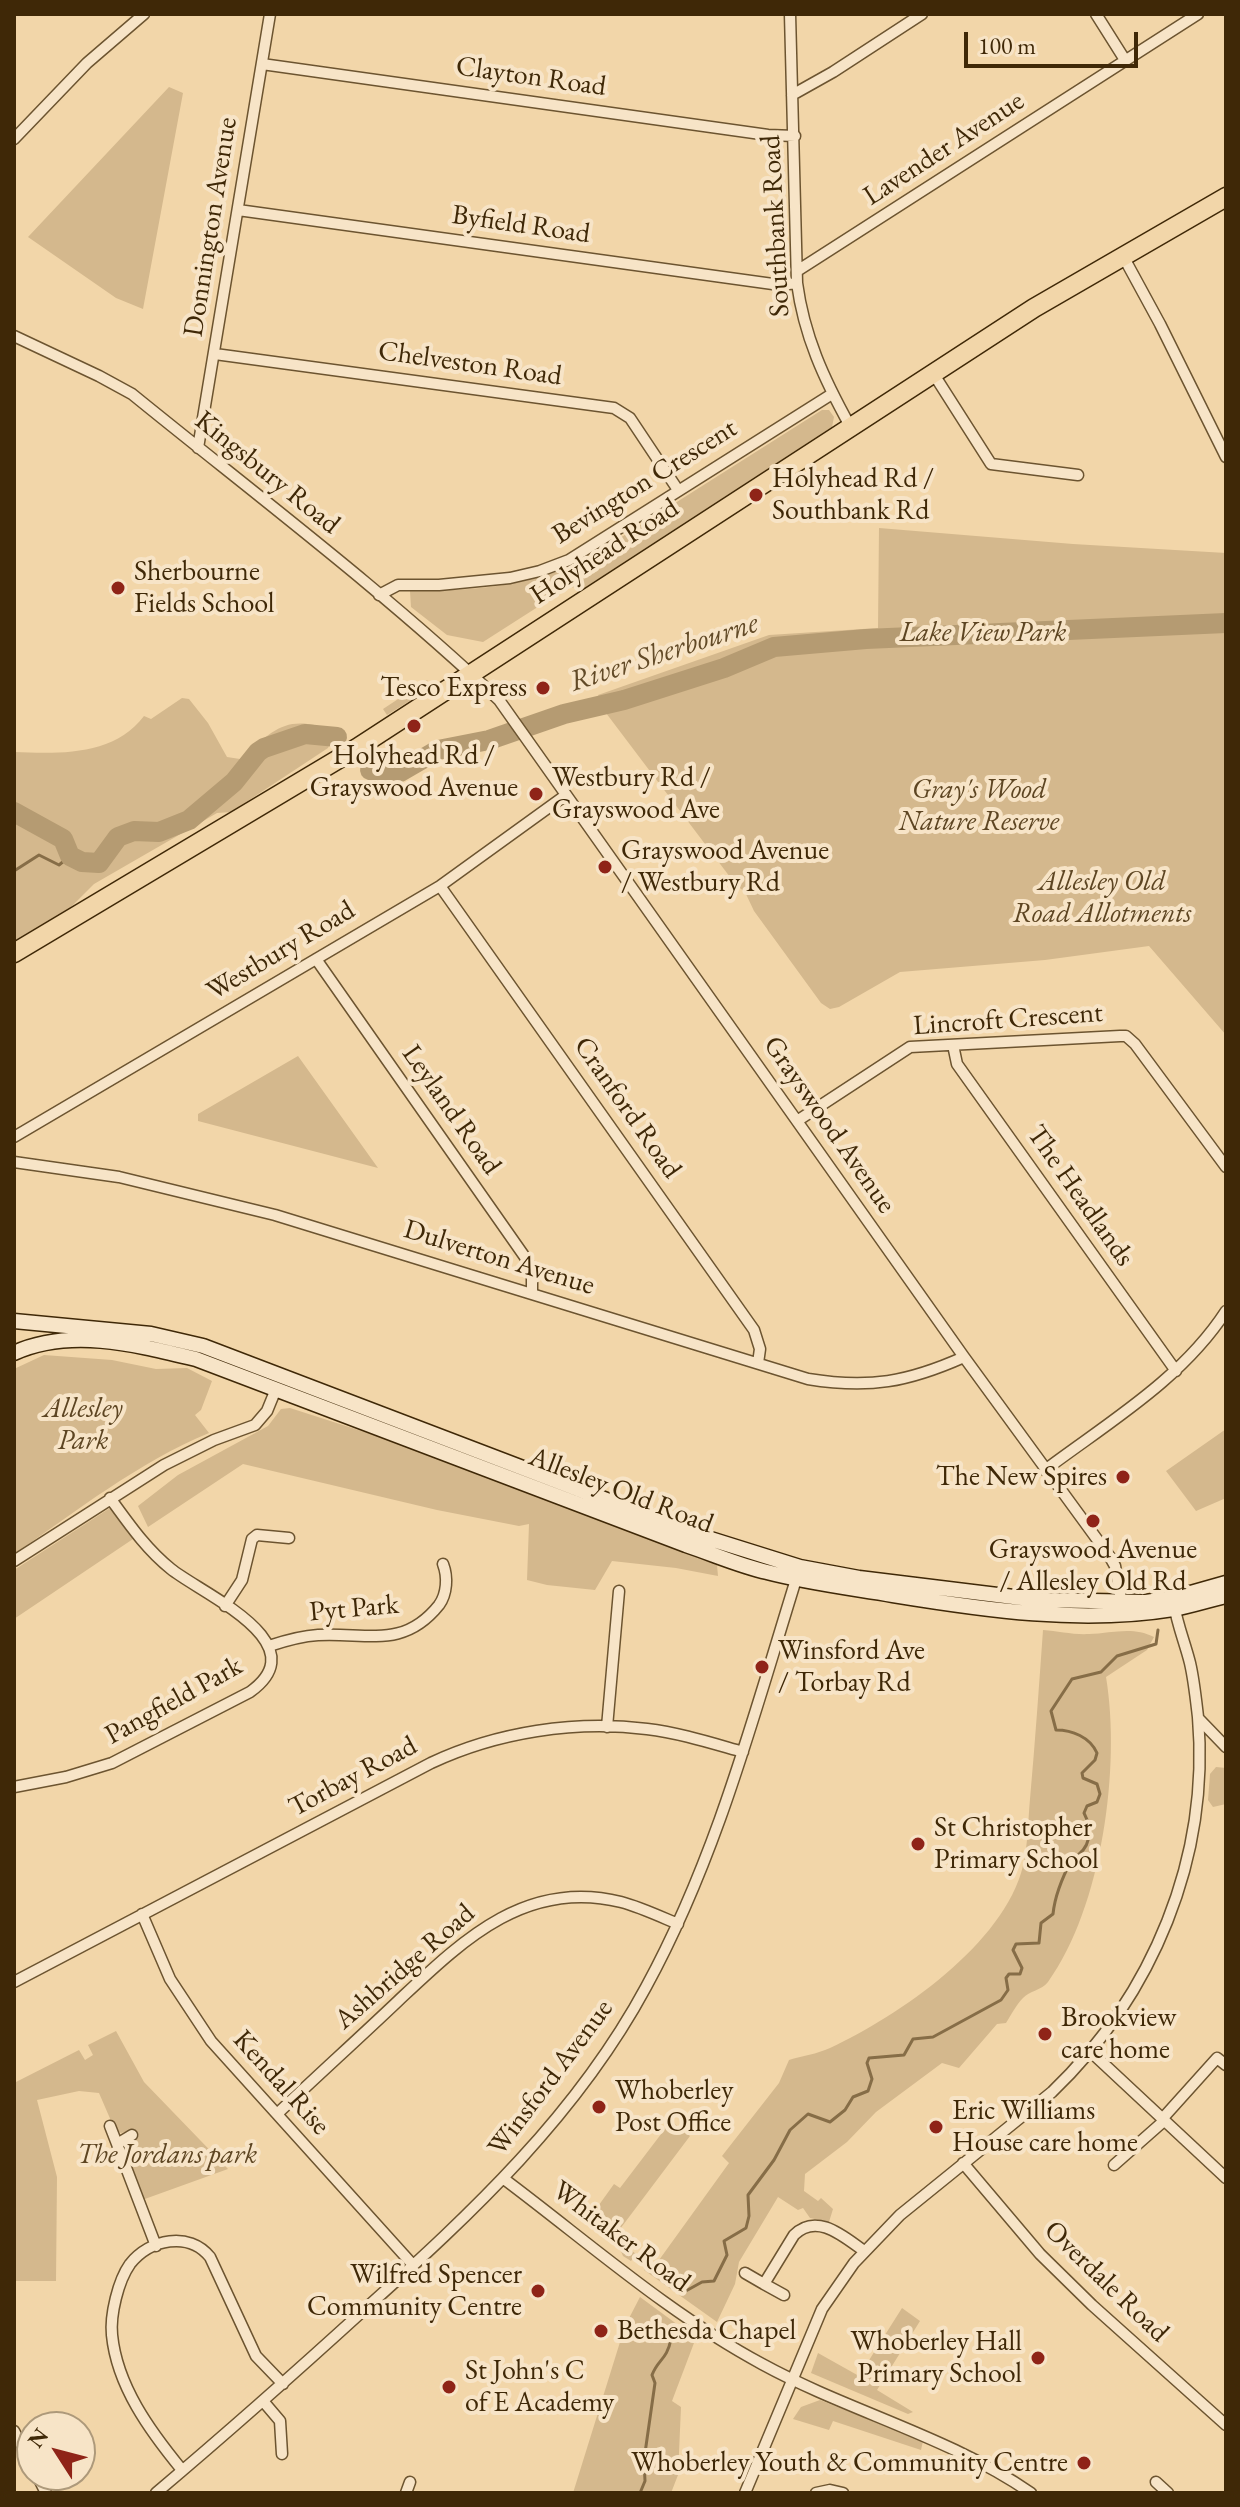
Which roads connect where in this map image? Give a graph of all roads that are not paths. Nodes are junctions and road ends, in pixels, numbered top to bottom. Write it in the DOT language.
graph roads {
  1 [pos="144,14"];
  2 [pos="270,14"];
  3 [pos="790,14"];
  4 [pos="922,14"];
  5 [pos="1096,14"];
  6 [pos="1198,14"];
  7 [pos="1125,60"];
  8 [pos="262,64"];
  9 [pos="792,95"];
  10 [pos="795,136"];
  11 [pos="14,139"];
  12 [pos="1226,197"];
  13 [pos="238,210"];
  14 [pos="1123,256"];
  15 [pos="797,271"];
  16 [pos="797,283"];
  17 [pos="14,336"];
  18 [pos="215,354"];
  19 [pos="933,373"];
  20 [pos="832,394"];
  21 [pos="850,426"];
  22 [pos="198,448"];
  23 [pos="1226,457"];
  24 [pos="1078,475"];
  25 [pos="678,490"];
  26 [pos="379,595"];
  27 [pos="472,674"];
  28 [pos="566,795"];
  29 [pos="440,886"];
  30 [pos="14,953"];
  31 [pos="316,959"];
  32 [pos="953,1045"];
  33 [pos="797,1121"];
  34 [pos="14,1137"];
  35 [pos="14,1162"];
  36 [pos="1226,1167"];
  37 [pos="532,1294"];
  38 [pos="1226,1311"];
  39 [pos="14,1321"];
  40 [pos="14,1353"];
  41 [pos="964,1357"];
  42 [pos="758,1363"];
  43 [pos="1176,1371"];
  44 [pos="276,1389"];
  45 [pos="1045,1470"];
  46 [pos="522,1475"];
  47 [pos="110,1498"];
  48 [pos="289,1538"];
  49 [pos="14,1561"];
  50 [pos="443,1564"];
  51 [pos="798,1573"];
  52 [pos="1226,1583"];
  53 [pos="619,1591"];
  54 [pos="1226,1596"];
  55 [pos="1174,1604"];
  56 [pos="225,1606"];
  57 [pos="1123,1609"];
  58 [pos="269,1646"];
  59 [pos="1198,1718"];
  60 [pos="607,1727"];
  61 [pos="1226,1747"];
  62 [pos="743,1752"];
  63 [pos="14,1787"];
  64 [pos="142,1914"];
  65 [pos="678,1924"];
  66 [pos="14,1982"];
  67 [pos="1091,2052"];
  68 [pos="1226,2065"];
  69 [pos="277,2114"];
  70 [pos="1164,2119"];
  71 [pos="110,2126"];
  72 [pos="132,2135"];
  73 [pos="117,2144"];
  74 [pos="963,2163"];
  75 [pos="1114,2165"];
  76 [pos="1226,2178"];
  77 [pos="504,2179"];
  78 [pos="156,2246"];
  79 [pos="864,2251"];
  80 [pos="413,2265"];
  81 [pos="745,2273"];
  82 [pos="764,2284"];
  83 [pos="784,2295"];
  84 [pos="793,2379"];
  85 [pos="283,2384"];
  86 [pos="263,2401"];
  87 [pos="1226,2425"];
  88 [pos="282,2454"];
  89 [pos="182,2470"];
  90 [pos="1156,2482"];
  91 [pos="164,2491"];
  92 [pos="745,2493"];
  93 [pos="816,2493"];
  94 [pos="843,2493"];
  95 [pos="1031,2493"];
  96 [pos="1168,2493"];
  1 -- 11 [label="street"];
  2 -- 8 [label="street, Donnington Avenue"];
  3 -- 9 [label="street, Southbank Road"];
  4 -- 9 [label="street"];
  5 -- 7 [label="street"];
  6 -- 7 [label="street, Lavender Avenue"];
  7 -- 15 [label="street, Lavender Avenue"];
  8 -- 10 [label="street, Clayton Road"];
  8 -- 13 [label="street, Donnington Avenue"];
  9 -- 10 [label="street, Southbank Road"];
  10 -- 15 [label="street, Southbank Road"];
  12 -- 14 [label="highway, Holyhead Road"];
  13 -- 16 [label="street, Byfield Road"];
  13 -- 18 [label="street, Donnington Avenue"];
  14 -- 19 [label="highway, Holyhead Road"];
  14 -- 23 [label="street"];
  15 -- 16 [label="street, Southbank Road"];
  16 -- 20 [label="street, Southbank Road"];
  17 -- 22 [label="street, Kingsbury Road"];
  18 -- 22 [label="street, Donnington Avenue"];
  18 -- 25 [label="street, Chelveston Road"];
  19 -- 21 [label="highway, Holyhead Road"];
  19 -- 24 [label="street"];
  20 -- 21 [label="street, Southbank Road"];
  20 -- 25 [label="street, Bevington Crescent"];
  21 -- 27 [label="highway, Holyhead Road"];
  22 -- 26 [label="street, Kingsbury Road"];
  25 -- 26 [label="street, Bevington Crescent"];
  26 -- 27 [label="street, Kingsbury Road"];
  27 -- 28 [label="street, Grayswood Avenue"];
  27 -- 30 [label="highway, Holyhead Road"];
  28 -- 29 [label="street, Westbury Road"];
  28 -- 33 [label="street, Grayswood Avenue"];
  29 -- 31 [label="street, Westbury Road"];
  29 -- 42 [label="street, Cranford Road"];
  31 -- 34 [label="street, Westbury Road"];
  31 -- 37 [label="street, Leyland Road"];
  32 -- 33 [label="street, Lincroft Crescent"];
  32 -- 36 [label="street, Lincroft Crescent"];
  32 -- 43 [label="street, The Headlands"];
  33 -- 41 [label="street, Grayswood Avenue"];
  35 -- 37 [label="street, Dulverton Avenue"];
  37 -- 42 [label="street, Dulverton Avenue"];
  38 -- 43 [label="street"];
  39 -- 46 [label="main road, Allesley Old Road"];
  40 -- 44 [label="main road, Allesley Old Road"];
  41 -- 42 [label="street, Dulverton Avenue"];
  41 -- 45 [label="street, Grayswood Avenue"];
  43 -- 45 [label="street"];
  44 -- 46 [label="main road, Allesley Old Road"];
  44 -- 47 [label="street"];
  45 -- 57 [label="street, Grayswood Avenue"];
  46 -- 51 [label="main road, Allesley Old Road"];
  47 -- 49 [label="street"];
  47 -- 56 [label="street, Pangfield Park"];
  48 -- 56 [label="street"];
  50 -- 58 [label="street, Pyt Park"];
  51 -- 57 [label="main road, Allesley Old Road"];
  51 -- 62 [label="street, Winsford Avenue"];
  52 -- 55 [label="main road, Allesley Old Road"];
  53 -- 60 [label="street"];
  54 -- 55 [label="main road, Allesley Old Road"];
  55 -- 57 [label="main road, Allesley Old Road"];
  55 -- 59 [label="street"];
  56 -- 58 [label="street, Pangfield Park"];
  58 -- 63 [label="street, Pangfield Park"];
  59 -- 61 [label="street"];
  59 -- 67 [label="street"];
  60 -- 62 [label="street, Torbay Road"];
  60 -- 64 [label="street, Torbay Road"];
  62 -- 65 [label="street, Winsford Avenue"];
  64 -- 66 [label="street, Torbay Road"];
  64 -- 69 [label="street, Kendal Rise"];
  65 -- 69 [label="street, Ashbridge Road"];
  65 -- 77 [label="street, Winsford Avenue"];
  67 -- 70 [label="street"];
  67 -- 74 [label="street"];
  68 -- 70 [label="street"];
  69 -- 80 [label="street, Kendal Rise"];
  70 -- 75 [label="street"];
  70 -- 76 [label="street"];
  71 -- 73 [label="street"];
  72 -- 73 [label="street"];
  73 -- 78 [label="street"];
  74 -- 79 [label="street"];
  74 -- 87 [label="street, Overdale Road"];
  77 -- 80 [label="street, Winsford Avenue"];
  77 -- 84 [label="street, Whitaker Road"];
  78 -- 85 [label="street"];
  78 -- 89 [label="street"];
  79 -- 82 [label="street"];
  79 -- 84 [label="street"];
  80 -- 85 [label="street, Winsford Avenue"];
  81 -- 82 [label="street"];
  82 -- 83 [label="street"];
  84 -- 92 [label="street"];
  84 -- 95 [label="street, Whitaker Road"];
  85 -- 86 [label="street, Winsford Avenue"];
  86 -- 88 [label="street"];
  86 -- 89 [label="street, Winsford Avenue"];
  89 -- 91 [label="street, Winsford Avenue"];
  90 -- 96 [label="street"];
  93 -- 94 [label="street"];
}
